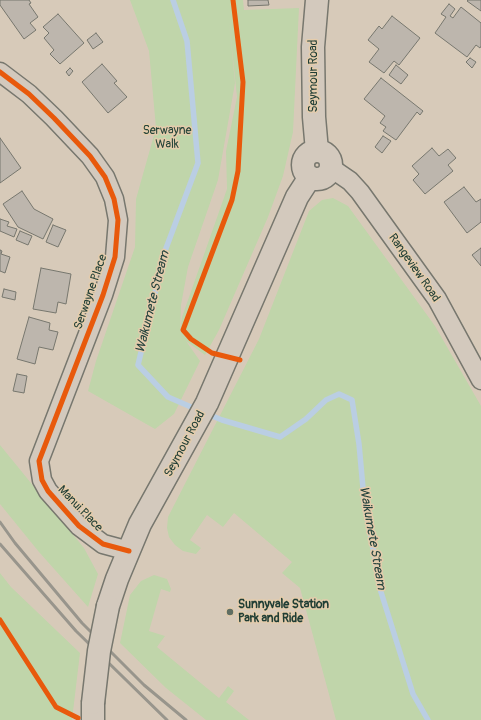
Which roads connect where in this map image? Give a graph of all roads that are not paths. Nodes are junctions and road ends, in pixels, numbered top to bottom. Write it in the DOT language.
graph roads {
  1 [pos="317,0"];
  2 [pos="0,72"];
  3 [pos="317,151"];
  4 [pos="331,168"];
  5 [pos="310,177"];
  6 [pos="481,380"];
  7 [pos="39,461"];
  8 [pos="128,550"];
  9 [pos="93,711"];
  1 -- 3 [label="main road, Seymour Road"];
  2 -- 7 [label="street, Serwayne Place"];
  3 -- 4 [label="main road"];
  3 -- 5 [label="main road"];
  4 -- 5 [label="main road"];
  4 -- 6 [label="street, Rangeview Road"];
  5 -- 8 [label="main road, Seymour Road"];
  7 -- 8 [label="street, Manui Place"];
  8 -- 9 [label="main road, Seymour Road, bridge"];
}
